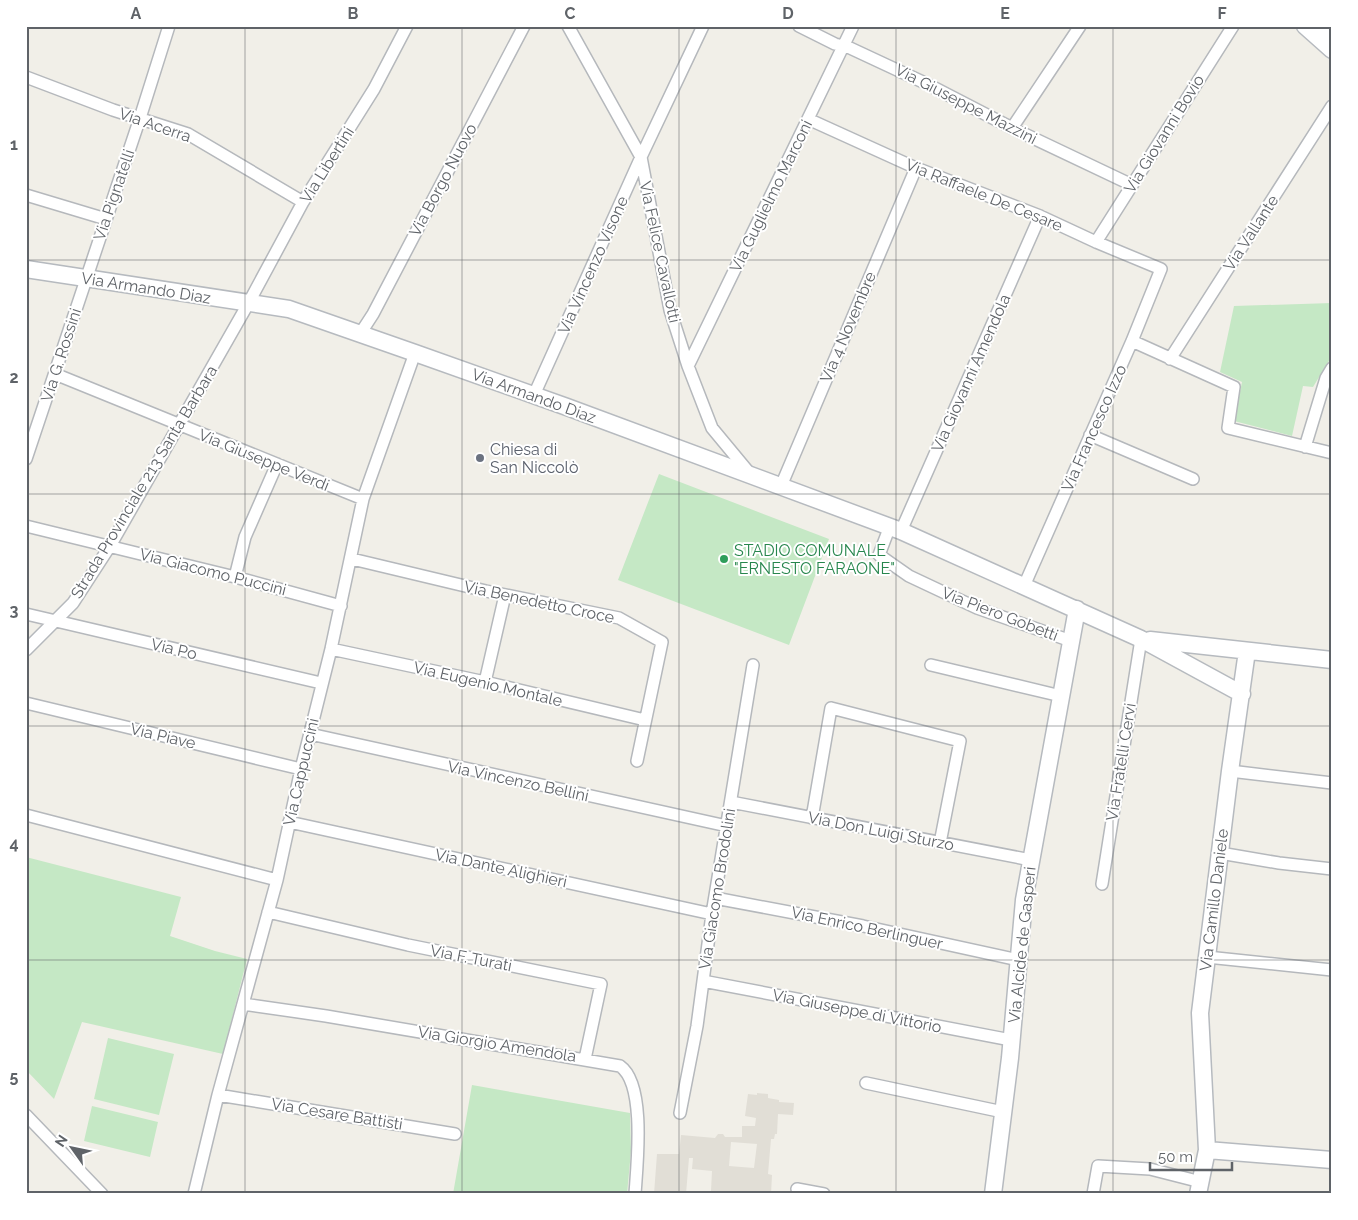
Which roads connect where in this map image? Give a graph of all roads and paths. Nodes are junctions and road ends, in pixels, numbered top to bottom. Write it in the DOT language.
graph roads {
  1 [pos="169,26"];
  2 [pos="407,26"];
  3 [pos="524,26"];
  4 [pos="568,26"];
  5 [pos="703,26"];
  6 [pos="799,26"];
  7 [pos="853,26"];
  8 [pos="1080,26"];
  9 [pos="1233,26"];
  10 [pos="1317,30"];
  11 [pos="844,46"];
  12 [pos="1332,50"];
  13 [pos="26,77"];
  14 [pos="1332,106"];
  15 [pos="140,118"];
  16 [pos="808,119"];
  17 [pos="1012,128"];
  18 [pos="641,157"];
  19 [pos="916,168"];
  20 [pos="1132,185"];
  21 [pos="26,195"];
  22 [pos="303,202"];
  23 [pos="1040,216"];
  24 [pos="106,220"];
  25 [pos="1096,242"];
  26 [pos="26,269"];
  27 [pos="1161,269"];
  28 [pos="86,279"];
  29 [pos="248,304"];
  30 [pos="360,334"];
  31 [pos="1132,341"];
  32 [pos="415,353"];
  33 [pos="1170,359"];
  34 [pos="688,366"];
  35 [pos="1332,368"];
  36 [pos="55,374"];
  37 [pos="534,395"];
  38 [pos="178,425"];
  39 [pos="1090,435"];
  40 [pos="1305,447"];
  41 [pos="1332,453"];
  42 [pos="26,459"];
  43 [pos="277,464"];
  44 [pos="752,476"];
  45 [pos="1193,479"];
  46 [pos="781,486"];
  47 [pos="363,500"];
  48 [pos="26,526"];
  49 [pos="896,528"];
  50 [pos="110,546"];
  51 [pos="352,560"];
  52 [pos="235,577"];
  53 [pos="1024,586"];
  54 [pos="505,595"];
  55 [pos="341,606"];
  56 [pos="1077,609"];
  57 [pos="26,614"];
  58 [pos="55,621"];
  59 [pos="1141,640"];
  60 [pos="1071,641"];
  61 [pos="1196,645"];
  62 [pos="331,649"];
  63 [pos="26,650"];
  64 [pos="1247,651"];
  65 [pos="1332,660"];
  66 [pos="1187,664"];
  67 [pos="753,665"];
  68 [pos="931,666"];
  69 [pos="485,682"];
  70 [pos="322,683"];
  71 [pos="1242,694"];
  72 [pos="1061,696"];
  73 [pos="26,703"];
  74 [pos="645,720"];
  75 [pos="310,734"];
  76 [pos="637,761"];
  77 [pos="301,769"];
  78 [pos="1230,771"];
  79 [pos="1332,783"];
  80 [pos="731,802"];
  81 [pos="26,815"];
  82 [pos="812,818"];
  83 [pos="289,822"];
  84 [pos="727,826"];
  85 [pos="940,843"];
  86 [pos="1220,853"];
  87 [pos="1031,860"];
  88 [pos="1332,869"];
  89 [pos="277,880"];
  90 [pos="1102,884"];
  91 [pos="715,898"];
  92 [pos="268,912"];
  93 [pos="712,914"];
  94 [pos="1207,957"];
  95 [pos="1018,960"];
  96 [pos="1332,970"];
  97 [pos="703,981"];
  98 [pos="243,1004"];
  99 [pos="1011,1040"];
  100 [pos="585,1059"];
  101 [pos="866,1083"];
  102 [pos="218,1095"];
  103 [pos="1003,1112"];
  104 [pos="680,1113"];
  105 [pos="26,1115"];
  106 [pos="455,1134"];
  107 [pos="1206,1150"];
  108 [pos="1332,1160"];
  109 [pos="1200,1188"];
  110 [pos="797,1189"];
  111 [pos="102,1194"];
  112 [pos="194,1194"];
  113 [pos="635,1194"];
  114 [pos="824,1194"];
  115 [pos="992,1194"];
  116 [pos="1092,1194"];
  1 -- 15 [label="street, Via Pignatelli"];
  2 -- 22 [label="street, Via Libertini"];
  3 -- 30 [label="street, Via Borgo Nuovo"];
  4 -- 18 [label="street, Via Felice Cavallotti"];
  5 -- 18 [label="street, Via Vincenzo Visone"];
  6 -- 11 [label="street, Via Giuseppe Mazzini"];
  7 -- 11 [label="street, Via Guglielmo Marconi"];
  8 -- 17 [label="street"];
  9 -- 20 [label="street, Via Giovanni Bovio"];
  10 -- 12 [label="street"];
  11 -- 16 [label="street, Via Guglielmo Marconi"];
  11 -- 17 [label="street, Via Giuseppe Mazzini"];
  13 -- 15 [label="street, Via Acerra"];
  14 -- 33 [label="street, Via Vallante"];
  15 -- 22 [label="street, Via Acerra"];
  15 -- 24 [label="street, Via Pignatelli"];
  16 -- 19 [label="street, Via Raffaele De Cesare"];
  16 -- 34 [label="street, Via Guglielmo Marconi"];
  17 -- 20 [label="street, Via Giuseppe Mazzini"];
  18 -- 34 [label="street, Via Felice Cavallotti"];
  18 -- 37 [label="street, Via Vincenzo Visone"];
  19 -- 23 [label="street, Via Raffaele De Cesare"];
  19 -- 46 [label="street, Via 4 Novembre"];
  20 -- 25 [label="street, Via Giovanni Bovio"];
  21 -- 24 [label="street"];
  22 -- 29 [label="street, Via Libertini"];
  23 -- 25 [label="street, Via Raffaele De Cesare"];
  23 -- 49 [label="street, Via Giovanni Amendola"];
  24 -- 28 [label="street, Via Pignatelli"];
  25 -- 27 [label="street, Via Raffaele De Cesare"];
  26 -- 28 [label="street, Via Armando Diaz"];
  27 -- 31 [label="street, Via Francesco Izzo"];
  28 -- 29 [label="street, Via Armando Diaz"];
  28 -- 36 [label="street, Via G. Rossini"];
  29 -- 30 [label="street, Via Armando Diaz"];
  29 -- 38 [label="street, Strada Provinciale 213 Santa Barbara"];
  30 -- 32 [label="street, Via Armando Diaz"];
  31 -- 33 [label="street"];
  31 -- 39 [label="street, Via Francesco Izzo"];
  32 -- 37 [label="street, Via Armando Diaz"];
  32 -- 47 [label="street, Via Cappuccini"];
  33 -- 40 [label="street"];
  34 -- 44 [label="street, Via Felice Cavallotti"];
  35 -- 40 [label="street"];
  36 -- 38 [label="street, Via Giuseppe Verdi"];
  36 -- 42 [label="street, Via G. Rossini"];
  37 -- 44 [label="street, Via Armando Diaz"];
  38 -- 43 [label="street, Via Giuseppe Verdi"];
  38 -- 50 [label="street, Strada Provinciale 213 Santa Barbara"];
  39 -- 45 [label="street"];
  39 -- 53 [label="street, Via Francesco Izzo"];
  40 -- 41 [label="street"];
  43 -- 47 [label="street, Via Giuseppe Verdi"];
  43 -- 52 [label="street"];
  44 -- 46 [label="street, Via Armando Diaz"];
  46 -- 49 [label="street, Via Armando Diaz"];
  47 -- 51 [label="street, Via Cappuccini"];
  48 -- 50 [label="street, Via Giacomo Puccini"];
  49 -- 53 [label="street, Via Armando Diaz"];
  49 -- 60 [label="street, Via Piero Gobetti"];
  50 -- 52 [label="street, Via Giacomo Puccini"];
  50 -- 58 [label="street, Strada Provinciale 213 Santa Barbara"];
  51 -- 54 [label="street, Via Benedetto Croce"];
  51 -- 55 [label="street, Via Cappuccini"];
  52 -- 55 [label="street, Via Giacomo Puccini"];
  53 -- 56 [label="street, Via Armando Diaz"];
  54 -- 69 [label="street"];
  54 -- 74 [label="street, Via Benedetto Croce"];
  55 -- 62 [label="street, Via Cappuccini"];
  56 -- 59 [label="street, Via Armando Diaz"];
  56 -- 60 [label="street, Via Alcide de Gasperi"];
  57 -- 58 [label="street, Via Po"];
  58 -- 63 [label="street, Strada Provinciale 213 Santa Barbara"];
  58 -- 70 [label="street, Via Po"];
  59 -- 61 [label="street"];
  59 -- 66 [label="street, Via Armando Diaz"];
  59 -- 90 [label="street, Via Fratelli Cervi"];
  60 -- 72 [label="street, Via Alcide de Gasperi"];
  61 -- 64 [label="street"];
  61 -- 66 [label="street"];
  62 -- 69 [label="street, Via Eugenio Montale"];
  62 -- 70 [label="street, Via Cappuccini"];
  64 -- 65 [label="street"];
  64 -- 71 [label="street, Via Camillo Daniele"];
  66 -- 71 [label="street, Via Armando Diaz"];
  67 -- 80 [label="street, Via Giacomo Brodolini"];
  68 -- 72 [label="street"];
  69 -- 74 [label="street, Via Eugenio Montale"];
  70 -- 75 [label="street, Via Cappuccini"];
  71 -- 78 [label="street, Via Camillo Daniele"];
  72 -- 87 [label="street, Via Alcide de Gasperi"];
  73 -- 77 [label="street, Via Piave"];
  74 -- 76 [label="street, Via Benedetto Croce"];
  75 -- 77 [label="street, Via Cappuccini"];
  75 -- 84 [label="street, Via Vincenzo Bellini"];
  77 -- 83 [label="street, Via Cappuccini"];
  78 -- 79 [label="street"];
  78 -- 86 [label="street, Via Camillo Daniele"];
  80 -- 82 [label="street, Via Don Luigi Sturzo"];
  80 -- 84 [label="street, Via Giacomo Brodolini"];
  81 -- 89 [label="street"];
  82 -- 85 [label="street, Via Don Luigi Sturzo"];
  82 -- 85 [label="street"];
  83 -- 89 [label="street, Via Cappuccini"];
  83 -- 93 [label="street, Via Dante Alighieri"];
  84 -- 91 [label="street, Via Giacomo Brodolini"];
  85 -- 87 [label="street, Via Don Luigi Sturzo"];
  86 -- 88 [label="street"];
  86 -- 94 [label="street, Via Camillo Daniele"];
  87 -- 95 [label="street, Via Alcide de Gasperi"];
  89 -- 92 [label="street, Via Cappuccini"];
  91 -- 93 [label="street, Via Giacomo Brodolini"];
  91 -- 95 [label="street, Via Enrico Berlinguer"];
  92 -- 98 [label="street, Via Cappuccini"];
  92 -- 100 [label="street, Via F. Turati"];
  93 -- 97 [label="street, Via Giacomo Brodolini"];
  94 -- 96 [label="street"];
  94 -- 107 [label="street, Via Camillo Daniele"];
  95 -- 99 [label="street, Via Alcide de Gasperi"];
  97 -- 99 [label="street, Via Giuseppe di Vittorio"];
  97 -- 104 [label="street, Via Giacomo Brodolini"];
  98 -- 100 [label="street, Via Giorgio Amendola"];
  98 -- 102 [label="street, Via Cappuccini"];
  99 -- 103 [label="street, Via Alcide de Gasperi"];
  100 -- 113 [label="street, Via Giorgio Amendola"];
  101 -- 103 [label="street"];
  102 -- 106 [label="street, Via Cesare Battisti"];
  102 -- 112 [label="street, Via Cappuccini"];
  103 -- 115 [label="street, Via Alcide de Gasperi"];
  105 -- 111 [label="street"];
  107 -- 108 [label="street"];
  107 -- 109 [label="street, Via Camillo Daniele"];
  109 -- 116 [label="street"];
  110 -- 114 [label="street"];
}
